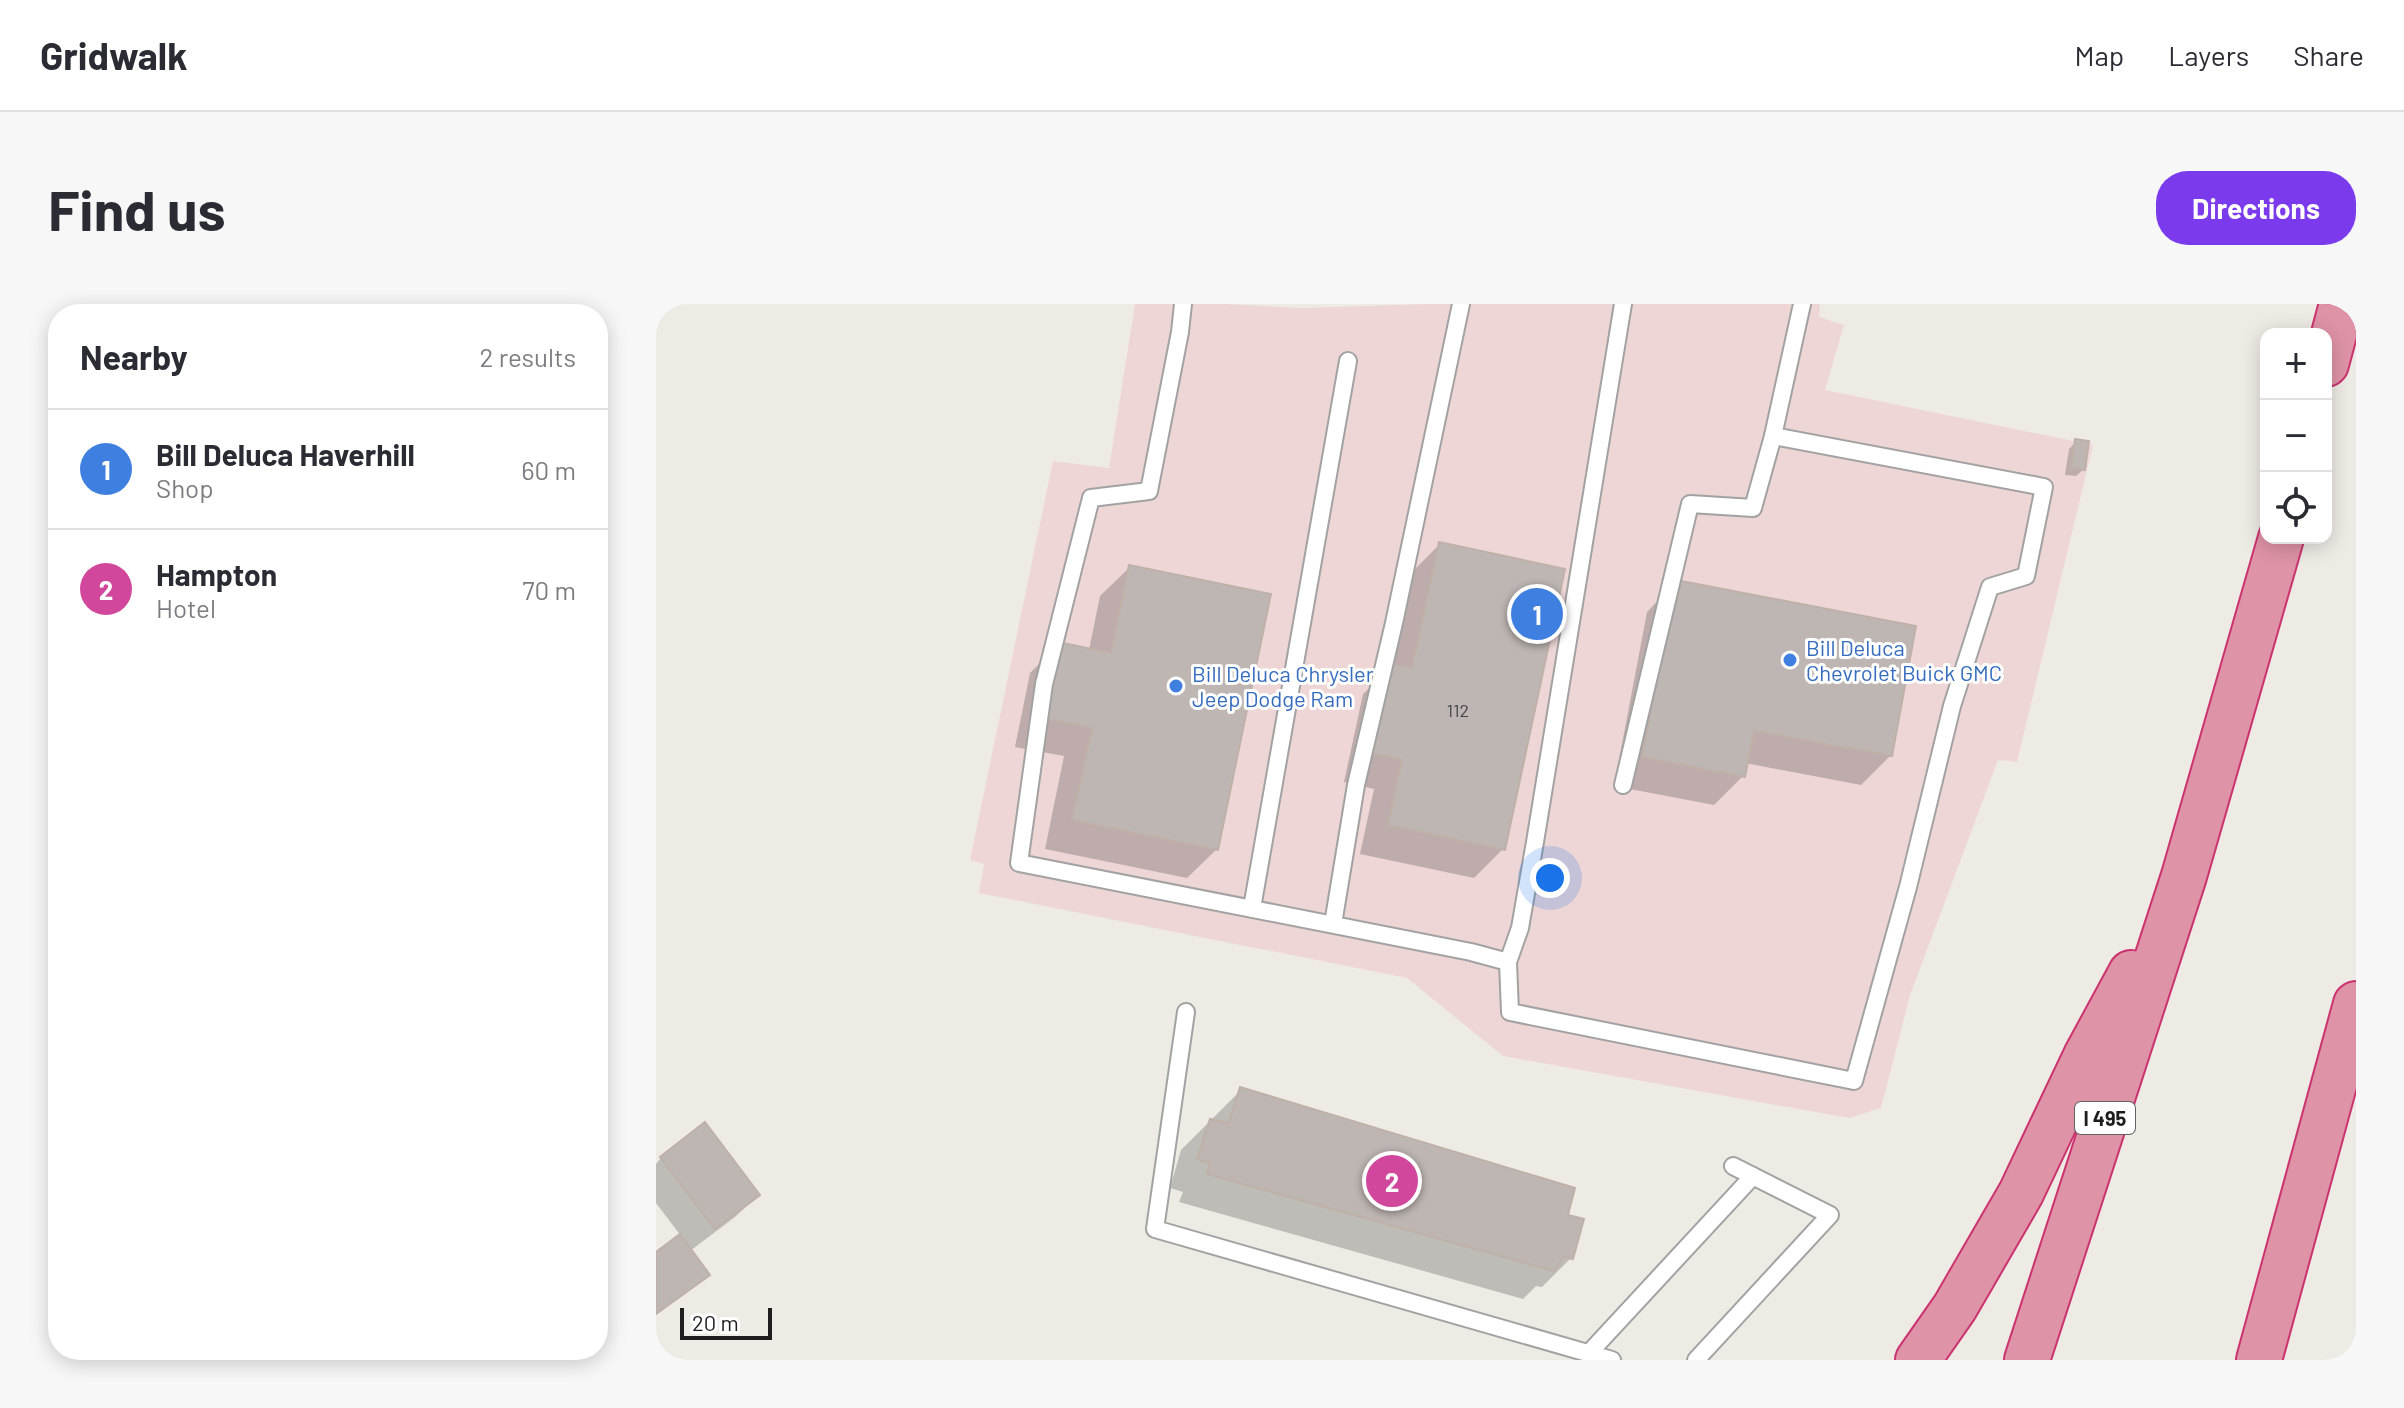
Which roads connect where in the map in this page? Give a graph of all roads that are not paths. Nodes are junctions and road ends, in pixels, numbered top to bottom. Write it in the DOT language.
graph roads {
  1 [pos="1183,304"];
  2 [pos="1461,304"];
  3 [pos="1623,304"];
  4 [pos="1802,304"];
  5 [pos="2342,304"];
  6 [pos="2332,342"];
  7 [pos="1348,361"];
  8 [pos="1773,436"];
  9 [pos="2279,544"];
  10 [pos="1623,785"];
  11 [pos="2184,876"];
  12 [pos="1252,908"];
  13 [pos="1333,924"];
  14 [pos="1508,962"];
  15 [pos="2356,1004"];
  16 [pos="1186,1012"];
  17 [pos="1733,1166"];
  18 [pos="1753,1176"];
  19 [pos="1589,1353"];
  20 [pos="1612,1360"];
  21 [pos="1696,1360"];
  22 [pos="1918,1360"];
  23 [pos="2027,1360"];
  24 [pos="2259,1360"];
  1 -- 12 [label="lane"];
  2 -- 13 [label="lane"];
  3 -- 14 [label="lane"];
  4 -- 8 [label="lane"];
  5 -- 6 [label="highway"];
  7 -- 12 [label="lane"];
  8 -- 10 [label="lane"];
  8 -- 14 [label="lane"];
  9 -- 11 [label="highway, I 495"];
  11 -- 22 [label="highway"];
  11 -- 23 [label="highway, I 495"];
  12 -- 13 [label="lane"];
  13 -- 14 [label="lane"];
  15 -- 24 [label="highway"];
  16 -- 19 [label="lane"];
  17 -- 18 [label="lane"];
  18 -- 19 [label="lane"];
  18 -- 21 [label="lane"];
  19 -- 20 [label="lane"];
}
